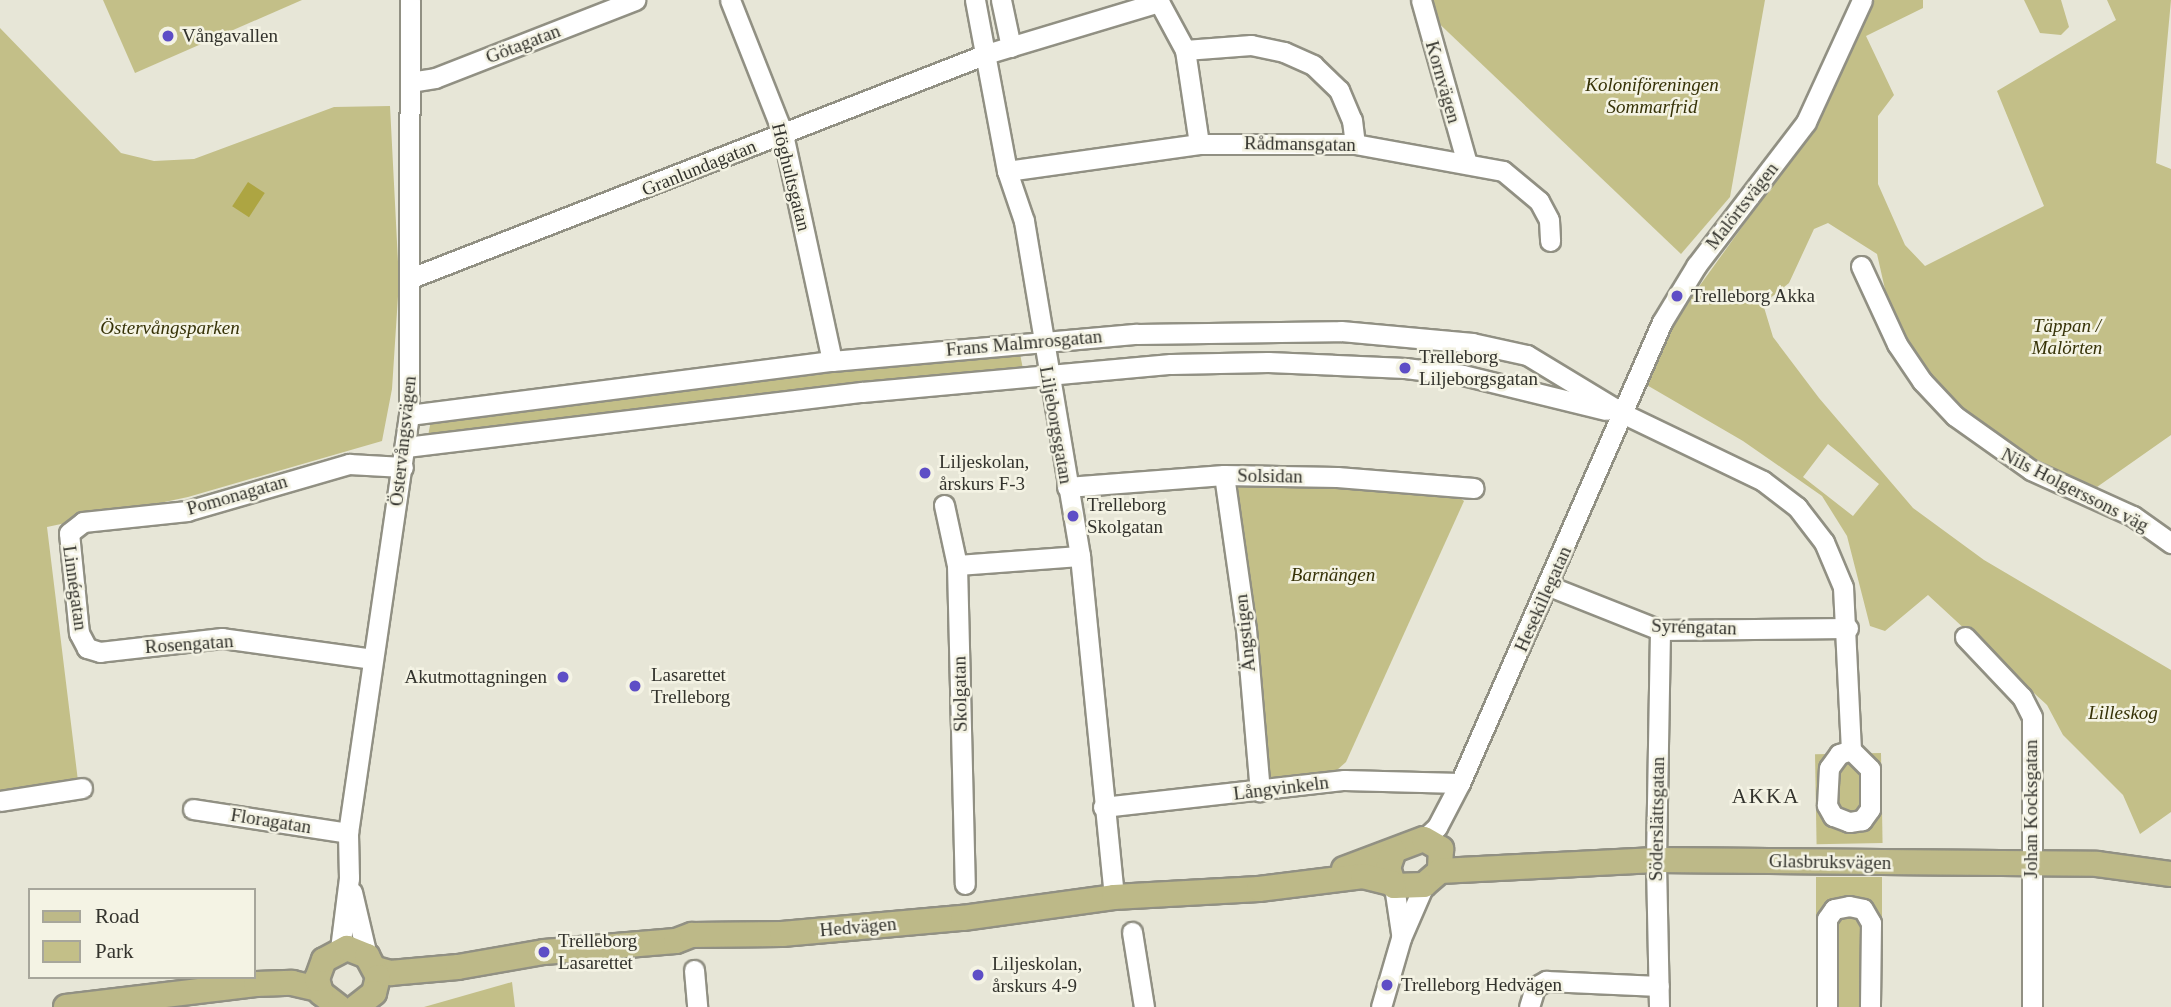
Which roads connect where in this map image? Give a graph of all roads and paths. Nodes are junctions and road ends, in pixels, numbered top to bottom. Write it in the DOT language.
graph roads {
  1 [pos="410,0"];
  2 [pos="635,0"];
  3 [pos="730,0"];
  4 [pos="975,0"];
  5 [pos="1001,0"];
  6 [pos="1421,0"];
  7 [pos="1862,0"];
  8 [pos="1158,1"];
  9 [pos="1011,47"];
  10 [pos="1185,50"];
  11 [pos="986,54"];
  12 [pos="410,82"];
  13 [pos="783,134"];
  14 [pos="1199,144"];
  15 [pos="1355,144"];
  16 [pos="1467,164"];
  17 [pos="1007,171"];
  18 [pos="1550,241"];
  19 [pos="1861,266"];
  20 [pos="411,278"];
  21 [pos="1042,339"];
  22 [pos="832,360"];
  23 [pos="1047,373"];
  24 [pos="1624,414"];
  25 [pos="409,415"];
  26 [pos="405,457"];
  27 [pos="1224,475"];
  28 [pos="1067,487"];
  29 [pos="1474,488"];
  30 [pos="944,505"];
  31 [pos="71,528"];
  32 [pos="2171,543"];
  33 [pos="1080,556"];
  34 [pos="957,565"];
  35 [pos="1549,586"];
  36 [pos="1848,628"];
  37 [pos="1660,630"];
  38 [pos="1965,637"];
  39 [pos="88,648"];
  40 [pos="373,659"];
  41 [pos="1851,750"];
  42 [pos="1460,783"];
  43 [pos="82,788"];
  44 [pos="1260,791"];
  45 [pos="0,801"];
  46 [pos="1102,807"];
  47 [pos="193,809"];
  48 [pos="348,833"];
  49 [pos="1394,851"];
  50 [pos="1434,859"];
  51 [pos="2171,859"];
  52 [pos="1656,860"];
  53 [pos="2031,863"];
  54 [pos="2097,864"];
  55 [pos="2171,874"];
  56 [pos="349,877"];
  57 [pos="964,884"];
  58 [pos="1393,884"];
  59 [pos="1259,889"];
  60 [pos="1114,897"];
  61 [pos="1132,932"];
  62 [pos="1401,938"];
  63 [pos="332,955"];
  64 [pos="694,970"];
  65 [pos="368,981"];
  66 [pos="256,984"];
  67 [pos="1659,986"];
  68 [pos="324,999"];
  69 [pos="144,1004"];
  70 [pos="66,1007"];
  71 [pos="697,1007"];
  72 [pos="1144,1007"];
  73 [pos="1381,1007"];
  74 [pos="1529,1007"];
  75 [pos="1659,1007"];
  76 [pos="1826,1007"];
  77 [pos="1870,1007"];
  78 [pos="2032,1007"];
  1 -- 12 [label="street, Östervångsvägen"];
  2 -- 12 [label="street, Götagatan"];
  3 -- 13 [label="street, Höghultsgatan"];
  4 -- 11 [label="street, Liljeborgsgatan"];
  5 -- 9 [label="street"];
  6 -- 16 [label="street, Kornvägen"];
  7 -- 24 [label="street, Malörtsvägen"];
  8 -- 9 [label="street, Granlundagatan"];
  8 -- 10 [label="street"];
  9 -- 11 [label="street, Granlundagatan"];
  10 -- 14 [label="street"];
  10 -- 15 [label="street"];
  11 -- 13 [label="street, Granlundagatan"];
  11 -- 17 [label="street, Liljeborgsgatan"];
  12 -- 20 [label="street, Östervångsvägen"];
  13 -- 20 [label="street, Granlundagatan"];
  13 -- 22 [label="street, Höghultsgatan"];
  14 -- 15 [label="street, Rådmansgatan"];
  14 -- 17 [label="street, Rådmansgatan"];
  15 -- 16 [label="street, Rådmansgatan"];
  16 -- 18 [label="street, Rådmansgatan"];
  17 -- 21 [label="street, Liljeborgsgatan"];
  19 -- 32 [label="street, Nils Holgerssons väg"];
  20 -- 25 [label="street, Östervångsvägen"];
  21 -- 22 [label="street, Frans Malmrosgatan"];
  21 -- 23 [label="street, Liljeborgsgatan"];
  21 -- 24 [label="street, Frans Malmrosgatan"];
  22 -- 25 [label="street, Frans Malmrosgatan"];
  23 -- 24 [label="street, Frans Malmrosgatan"];
  23 -- 26 [label="street, Frans Malmrosgatan"];
  23 -- 28 [label="street, Liljeborgsgatan"];
  24 -- 35 [label="street, Hesekillegatan"];
  24 -- 36 [label="street, Frans Malmrosgatan"];
  25 -- 26 [label="street, Östervångsvägen"];
  26 -- 31 [label="street, Pomonagatan"];
  26 -- 40 [label="street, Östervångsvägen"];
  27 -- 28 [label="street, Solsidan"];
  27 -- 29 [label="street, Solsidan"];
  27 -- 44 [label="street, Ängstigen"];
  28 -- 33 [label="street, Liljeborgsgatan"];
  30 -- 34 [label="street, Skolgatan"];
  31 -- 39 [label="street, Linnégatan"];
  33 -- 34 [label="street"];
  33 -- 46 [label="street, Liljeborgsgatan"];
  34 -- 57 [label="street, Skolgatan"];
  35 -- 37 [label="street, Syréngatan"];
  35 -- 42 [label="street, Hesekillegatan"];
  36 -- 37 [label="street, Syréngatan"];
  36 -- 41 [label="street, Frans Malmrosgatan"];
  37 -- 52 [label="street, Söderslättsgatan"];
  38 -- 53 [label="street, Johan Kocksgatan"];
  39 -- 40 [label="street, Rosengatan"];
  40 -- 48 [label="street, Östervångsvägen"];
  42 -- 44 [label="street, Långvinkeln"];
  42 -- 50 [label="street, Hesekillegatan"];
  43 -- 45 [label="street"];
  44 -- 46 [label="street, Långvinkeln"];
  46 -- 60 [label="street, Liljeborgsgatan"];
  47 -- 48 [label="street, Floragatan"];
  48 -- 56 [label="street, Östervångsvägen"];
  49 -- 50 [label="main road, Hedvägen"];
  49 -- 58 [label="main road"];
  49 -- 59 [label="main road, Hedvägen"];
  50 -- 52 [label="main road, Glasbruksvägen"];
  50 -- 58 [label="main road, Hedvägen"];
  50 -- 62 [label="street, Hesekillegatan"];
  51 -- 54 [label="main road, Glasbruksvägen"];
  52 -- 53 [label="main road, Glasbruksvägen"];
  52 -- 67 [label="street, Söderslättsgatan"];
  53 -- 54 [label="main road, Glasbruksvägen"];
  53 -- 78 [label="street, Johan Kocksgatan"];
  54 -- 55 [label="main road, Glasbruksvägen"];
  56 -- 63 [label="street, Östervångsvägen"];
  56 -- 65 [label="street, Östervångsvägen"];
  58 -- 59 [label="main road, Hedvägen"];
  58 -- 62 [label="street, Hesekillegatan"];
  59 -- 60 [label="main road, Hedvägen"];
  60 -- 65 [label="main road, Hedvägen"];
  61 -- 72 [label="street"];
  62 -- 73 [label="street, Hesekillegatan"];
  63 -- 65 [label="main road"];
  63 -- 66 [label="main road"];
  63 -- 68 [label="main road"];
  64 -- 71 [label="street"];
  66 -- 68 [label="main road"];
  66 -- 69 [label="main road"];
  67 -- 74 [label="street"];
  67 -- 75 [label="street, Söderslättsgatan"];
  69 -- 70 [label="main road"];
  76 -- 77 [label="street"];
}
